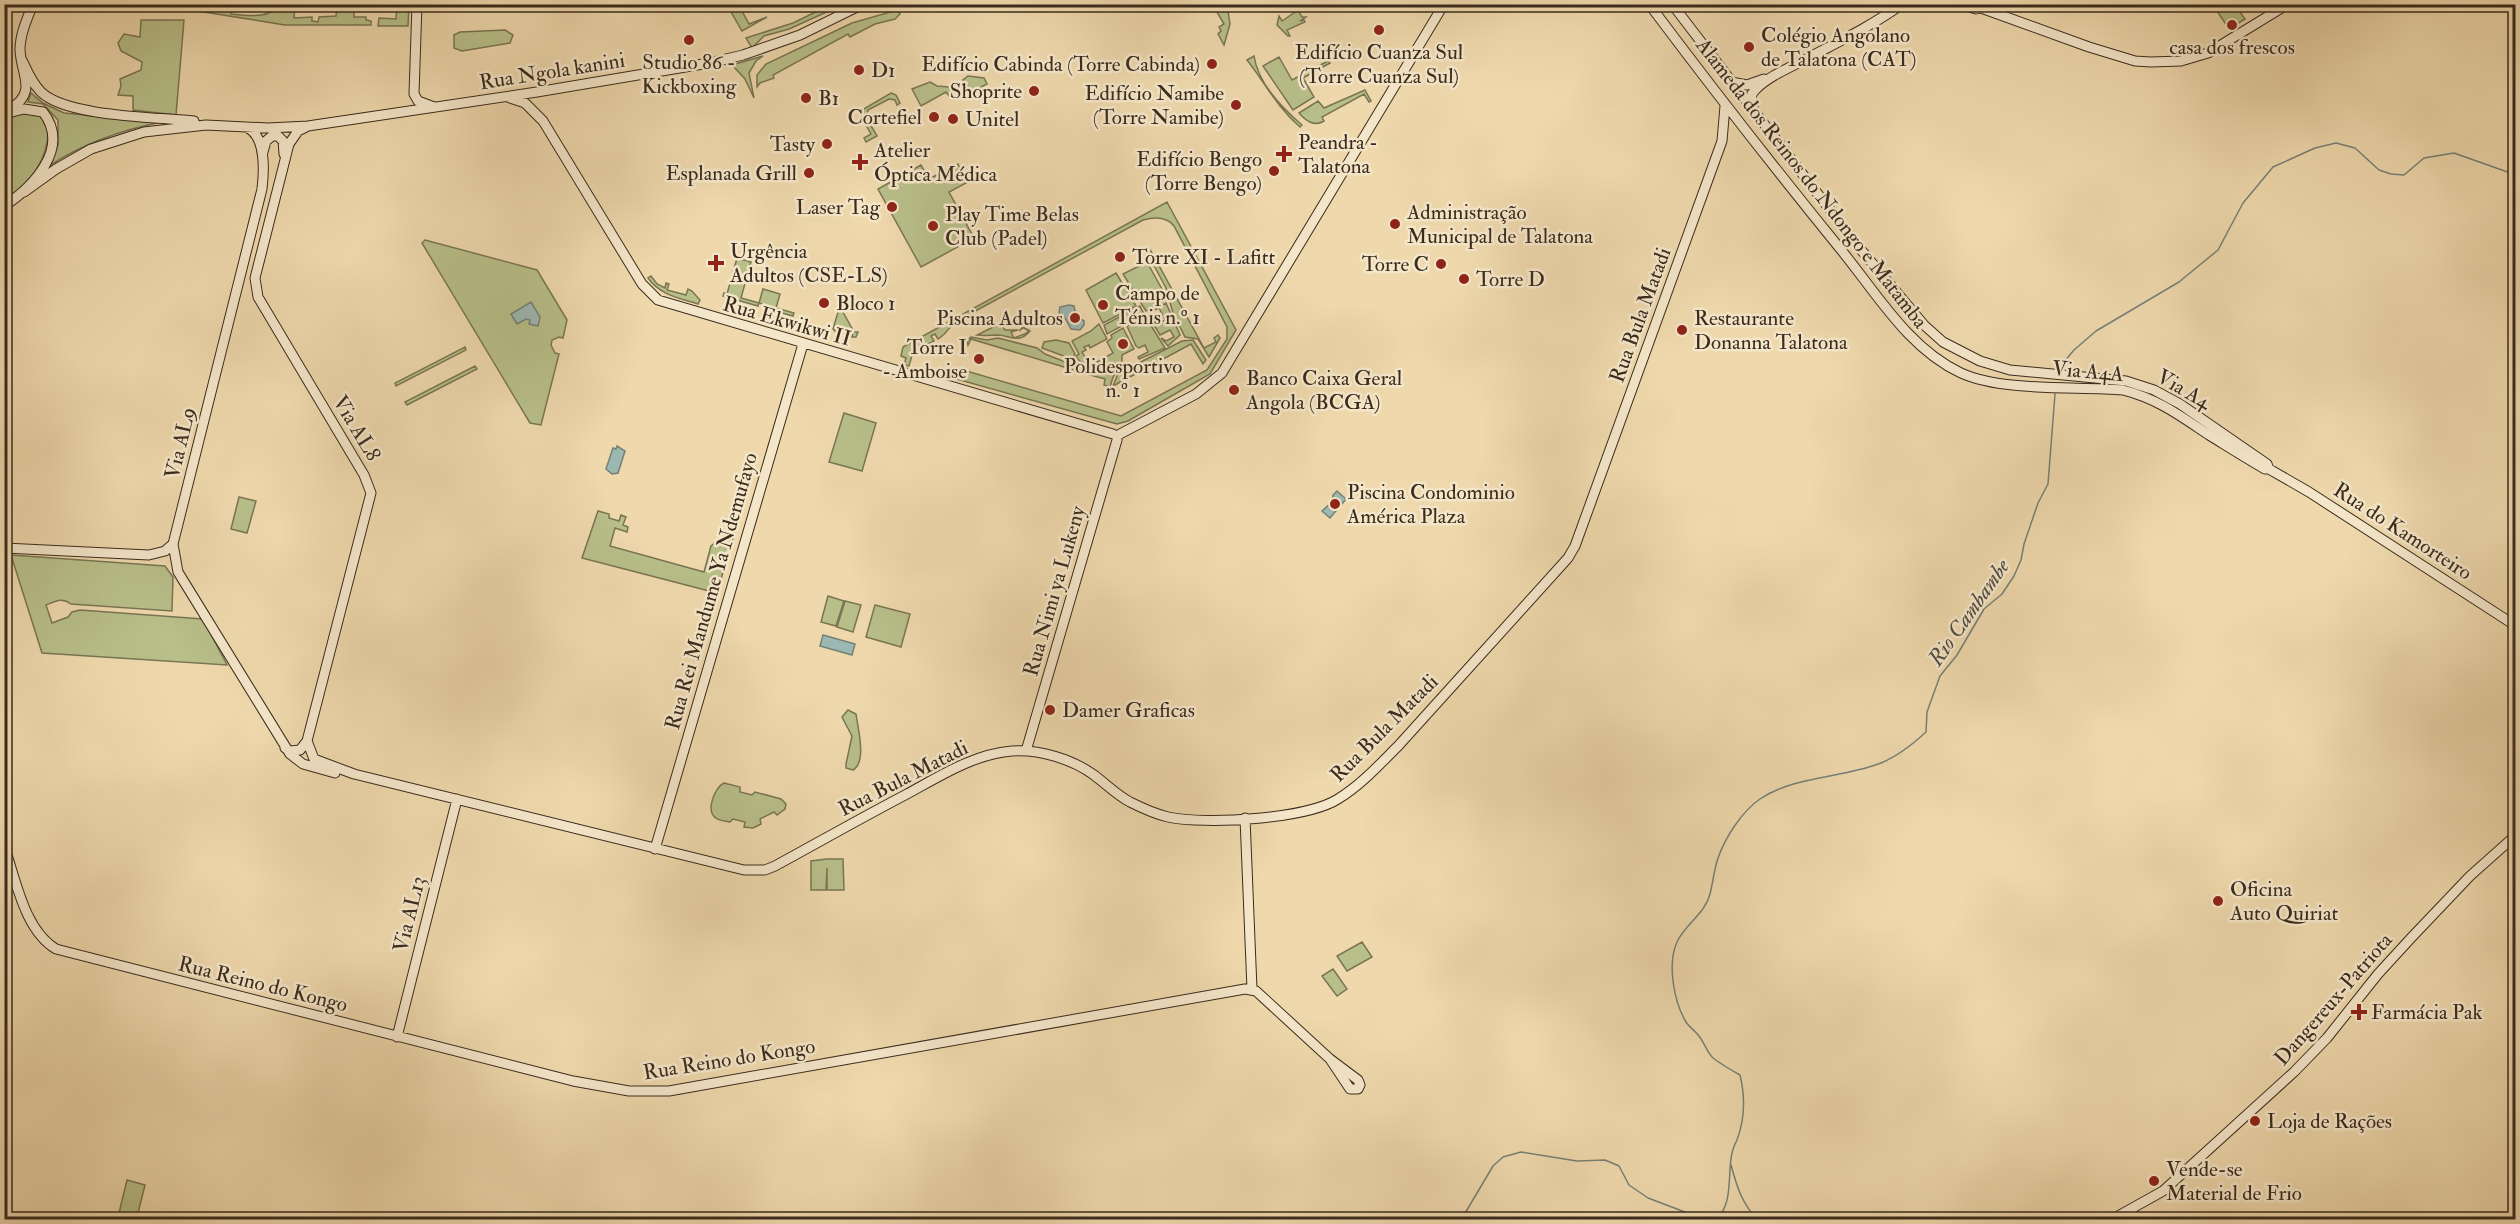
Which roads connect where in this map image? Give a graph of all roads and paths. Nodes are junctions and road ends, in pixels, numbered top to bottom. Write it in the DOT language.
graph roads {
  1 [pos="33,4"];
  2 [pos="417,4"];
  3 [pos="863,4"];
  4 [pos="1444,4"];
  5 [pos="1649,4"];
  6 [pos="1672,4"];
  7 [pos="1902,4"];
  8 [pos="1909,4"];
  9 [pos="1959,4"];
  10 [pos="1970,4"];
  11 [pos="2288,4"];
  12 [pos="1987,11"];
  13 [pos="1888,15"];
  14 [pos="1703,44"];
  15 [pos="1686,54"];
  16 [pos="22,60"];
  17 [pos="1785,70"];
  18 [pos="1730,81"];
  19 [pos="548,90"];
  20 [pos="499,97"];
  21 [pos="1725,106"];
  22 [pos="440,107"];
  23 [pos="1755,111"];
  24 [pos="4,114"];
  25 [pos="543,121"];
  26 [pos="1741,125"];
  27 [pos="308,126"];
  28 [pos="241,127"];
  29 [pos="1722,141"];
  30 [pos="261,159"];
  31 [pos="283,163"];
  32 [pos="1804,176"];
  33 [pos="1790,188"];
  34 [pos="24,192"];
  35 [pos="4,206"];
  36 [pos="254,220"];
  37 [pos="270,224"];
  38 [pos="239,276"];
  39 [pos="255,278"];
  40 [pos="1930,332"];
  41 [pos="803,344"];
  42 [pos="1916,344"];
  43 [pos="2031,373"];
  44 [pos="2100,383"];
  45 [pos="2028,385"];
  46 [pos="1117,436"];
  47 [pos="2269,469"];
  48 [pos="173,544"];
  49 [pos="4,548"];
  50 [pos="2516,626"];
  51 [pos="308,741"];
  52 [pos="285,748"];
  53 [pos="1026,751"];
  54 [pos="354,774"];
  55 [pos="457,799"];
  56 [pos="1245,818"];
  57 [pos="2516,835"];
  58 [pos="4,846"];
  59 [pos="655,849"];
  60 [pos="1252,989"];
  61 [pos="397,1037"];
  62 [pos="1330,1059"];
  63 [pos="2111,1220"];
  1 -- 16 [label="street"];
  2 -- 22 [label="street"];
  3 -- 19 [label="street, Rua Ngola kanini"];
  4 -- 46 [label="street"];
  5 -- 15 [label="street, Alameda dos Reinos do Ndongo e Matamba"];
  6 -- 14 [label="street, Alameda dos Reinos do Ndongo e Matamba"];
  7 -- 13 [label="street"];
  8 -- 13 [label="street"];
  9 -- 12 [label="street"];
  10 -- 12 [label="street"];
  11 -- 12 [label="street"];
  13 -- 17 [label="street"];
  14 -- 15 [label="street"];
  14 -- 18 [label="street, Alameda dos Reinos do Ndongo e Matamba"];
  15 -- 21 [label="street, Alameda dos Reinos do Ndongo e Matamba"];
  16 -- 24 [label="street"];
  16 -- 28 [label="street, Rua Ngola kanini"];
  17 -- 18 [label="street"];
  17 -- 23 [label="street"];
  18 -- 23 [label="street, Alameda dos Reinos do Ndongo e Matamba"];
  19 -- 20 [label="street, Rua Ngola kanini"];
  19 -- 25 [label="street"];
  20 -- 22 [label="street, Rua Ngola kanini"];
  20 -- 25 [label="street, Rua Ekwikwi II"];
  21 -- 26 [label="street, Alameda dos Reinos do Ndongo e Matamba"];
  21 -- 29 [label="street, Rua Bula Matadi"];
  22 -- 27 [label="street, Rua Ngola kanini"];
  23 -- 32 [label="street, Alameda dos Reinos do Ndongo e Matamba"];
  24 -- 34 [label="street"];
  25 -- 41 [label="street, Rua Ekwikwi II"];
  26 -- 29 [label="street"];
  26 -- 33 [label="street, Alameda dos Reinos do Ndongo e Matamba"];
  27 -- 28 [label="street, Rua Ngola kanini"];
  27 -- 31 [label="street"];
  28 -- 30 [label="street, Via AL9"];
  28 -- 34 [label="street, Rua Ngola kanini"];
  29 -- 56 [label="street, Rua Bula Matadi"];
  30 -- 31 [label="street"];
  30 -- 36 [label="street, Via AL9"];
  31 -- 37 [label="street"];
  32 -- 33 [label="street"];
  32 -- 40 [label="street, Alameda dos Reinos do Ndongo e Matamba"];
  33 -- 42 [label="street, Alameda dos Reinos do Ndongo e Matamba"];
  34 -- 35 [label="street"];
  36 -- 37 [label="street"];
  36 -- 38 [label="street, Via AL9"];
  37 -- 39 [label="street"];
  38 -- 39 [label="street"];
  38 -- 48 [label="street, Via AL9"];
  39 -- 51 [label="street, Via AL8"];
  40 -- 42 [label="street"];
  40 -- 43 [label="street, Alameda dos Reinos do Ndongo e Matamba"];
  41 -- 46 [label="street, Rua Ekwikwi II"];
  41 -- 59 [label="street, Rua Rei Mandume Ya Ndemufayo"];
  42 -- 45 [label="street, Alameda dos Reinos do Ndongo e Matamba"];
  43 -- 44 [label="street, Via A4"];
  44 -- 45 [label="street, Via A4A"];
  44 -- 47 [label="street, Via A4"];
  46 -- 53 [label="street, Rua Nimi ya Lukeny"];
  47 -- 50 [label="street, Rua do Kamorteiro"];
  48 -- 49 [label="street"];
  48 -- 52 [label="street, Via AL9"];
  51 -- 52 [label="street"];
  51 -- 54 [label="street, Rua Bula Matadi"];
  52 -- 54 [label="street, Rua Bula Matadi"];
  53 -- 56 [label="street, Rua Bula Matadi"];
  53 -- 59 [label="street, Rua Bula Matadi"];
  54 -- 55 [label="street, Rua Bula Matadi"];
  55 -- 59 [label="street, Rua Bula Matadi"];
  55 -- 61 [label="street, Via AL13"];
  56 -- 60 [label="street"];
  57 -- 63 [label="street, Dangereux-Patriota"];
  58 -- 61 [label="street, Rua Reino do Kongo"];
  60 -- 61 [label="street, Rua Reino do Kongo"];
  60 -- 62 [label="street"];
}
